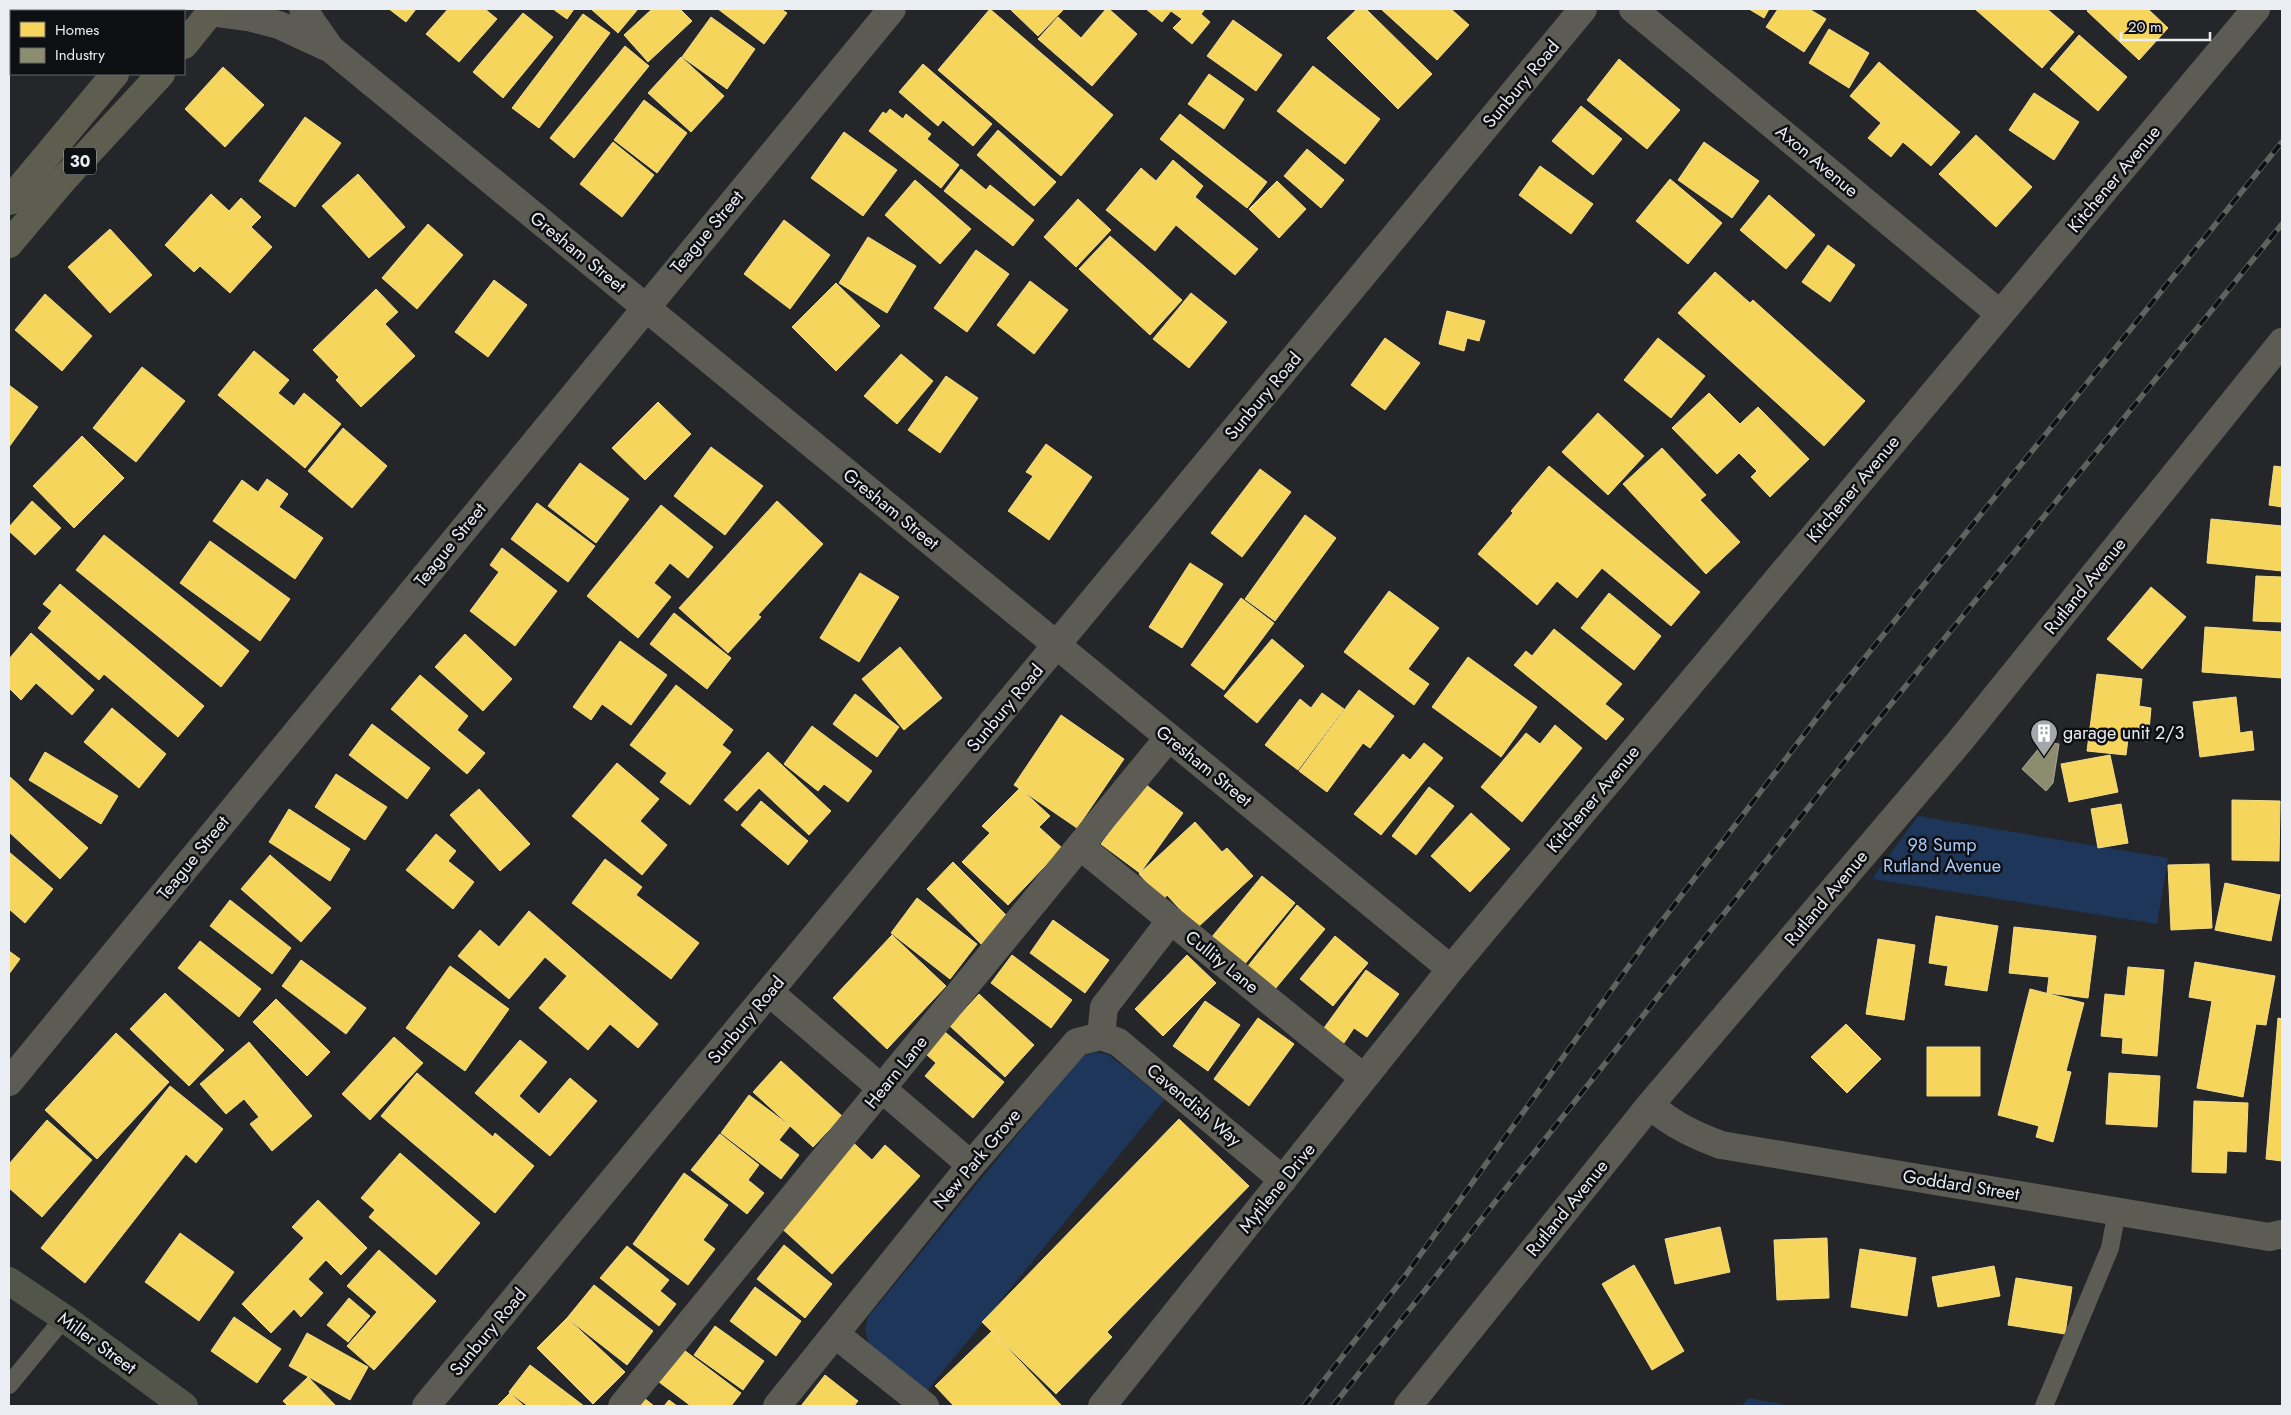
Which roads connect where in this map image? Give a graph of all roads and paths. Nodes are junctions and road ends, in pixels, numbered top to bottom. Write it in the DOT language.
graph roads {
  1 [pos="303,9"];
  2 [pos="892,9"];
  3 [pos="1583,9"];
  4 [pos="1633,9"];
  5 [pos="2256,9"];
  6 [pos="212,11"];
  7 [pos="185,44"];
  8 [pos="331,49"];
  9 [pos="114,75"];
  10 [pos="159,75"];
  11 [pos="9,201"];
  12 [pos="9,244"];
  13 [pos="645,307"];
  14 [pos="2000,314"];
  15 [pos="2282,342"];
  16 [pos="1058,645"];
  17 [pos="1169,738"];
  18 [pos="1080,846"];
  19 [pos="1171,920"];
  20 [pos="1451,969"];
  21 [pos="769,992"];
  22 [pos="1101,1036"];
  23 [pos="1364,1078"];
  24 [pos="9,1082"];
  25 [pos="881,1089"];
  26 [pos="1650,1105"];
  27 [pos="971,1165"];
  28 [pos="1283,1180"];
  29 [pos="2117,1211"];
  30 [pos="2275,1236"];
  31 [pos="9,1282"];
  32 [pos="64,1318"];
  33 [pos="835,1334"];
  34 [pos="9,1385"];
  35 [pos="184,1406"];
  36 [pos="426,1406"];
  37 [pos="622,1406"];
  38 [pos="777,1406"];
  39 [pos="924,1406"];
  40 [pos="1102,1406"];
  41 [pos="1408,1406"];
  42 [pos="2044,1406"];
  1 -- 8 [label="street, Gresham Street"];
  2 -- 13 [label="street, Teague Street"];
  3 -- 16 [label="street, Sunbury Road"];
  4 -- 14 [label="street, Axon Avenue"];
  5 -- 14 [label="street, Kitchener Avenue"];
  6 -- 7 [label="highway"];
  6 -- 8 [label="street, Gresham Street"];
  8 -- 13 [label="street, Gresham Street"];
  9 -- 11 [label="highway, 30"];
  10 -- 12 [label="highway, 30"];
  13 -- 16 [label="street, Gresham Street"];
  13 -- 24 [label="street, Teague Street"];
  14 -- 20 [label="street, Kitchener Avenue"];
  15 -- 26 [label="street, Rutland Avenue"];
  16 -- 17 [label="street, Gresham Street"];
  16 -- 21 [label="street, Sunbury Road"];
  17 -- 18 [label="street, Hearn Lane"];
  17 -- 20 [label="street, Gresham Street"];
  18 -- 19 [label="street, Cullity Lane"];
  18 -- 25 [label="street, Hearn Lane"];
  19 -- 22 [label="street"];
  19 -- 23 [label="street, Cullity Lane"];
  20 -- 23 [label="street, Mytilene Drive"];
  21 -- 25 [label="street"];
  21 -- 36 [label="street, Sunbury Road"];
  22 -- 27 [label="street, New Park Grove"];
  22 -- 28 [label="street, Cavendish Way"];
  23 -- 28 [label="street, Mytilene Drive"];
  25 -- 27 [label="street"];
  25 -- 37 [label="street, Hearn Lane"];
  26 -- 29 [label="street, Goddard Street"];
  26 -- 41 [label="street, Rutland Avenue"];
  27 -- 33 [label="street, New Park Grove"];
  28 -- 40 [label="street, Mytilene Drive"];
  29 -- 30 [label="street, Goddard Street"];
  29 -- 42 [label="lane"];
  31 -- 32 [label="main road, Miller Street"];
  32 -- 34 [label="lane"];
  32 -- 35 [label="main road, Miller Street"];
  33 -- 38 [label="street, New Park Grove"];
  33 -- 39 [label="street"];
}
